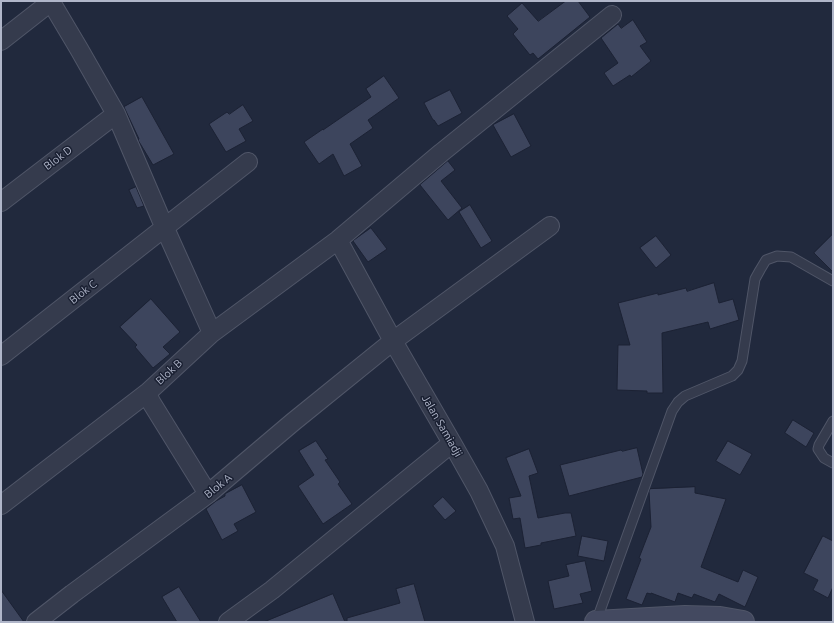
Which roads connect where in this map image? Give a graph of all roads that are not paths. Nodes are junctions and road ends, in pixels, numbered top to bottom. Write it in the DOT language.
graph roads {
  1 [pos="51,2"];
  2 [pos="612,15"];
  3 [pos="1,41"];
  4 [pos="116,114"];
  5 [pos="248,162"];
  6 [pos="1,202"];
  7 [pos="550,226"];
  8 [pos="165,228"];
  9 [pos="338,240"];
  10 [pos="833,281"];
  11 [pos="212,333"];
  12 [pos="393,340"];
  13 [pos="1,356"];
  14 [pos="147,393"];
  15 [pos="833,421"];
  16 [pos="452,442"];
  17 [pos="833,463"];
  18 [pos="208,494"];
  19 [pos="1,506"];
  20 [pos="36,622"];
  21 [pos="228,622"];
  22 [pos="524,622"];
  23 [pos="596,622"];
  24 [pos="742,622"];
  1 -- 3 [label="street"];
  1 -- 4 [label="street"];
  2 -- 9 [label="street, Blok B"];
  4 -- 6 [label="street, Blok D"];
  4 -- 8 [label="street"];
  5 -- 8 [label="street, Blok C"];
  7 -- 12 [label="street, Blok A"];
  8 -- 11 [label="street"];
  8 -- 13 [label="street, Blok C"];
  9 -- 11 [label="street, Blok B"];
  9 -- 12 [label="street, Jalan Samiadji"];
  10 -- 23 [label="lane"];
  11 -- 14 [label="street, Blok B"];
  12 -- 16 [label="street, Jalan Samiadji"];
  12 -- 18 [label="street, Blok A"];
  14 -- 18 [label="street"];
  14 -- 19 [label="street, Blok B"];
  15 -- 17 [label="lane"];
  16 -- 21 [label="street"];
  16 -- 22 [label="street, Jalan Samiadji"];
  18 -- 20 [label="street, Blok A"];
  23 -- 24 [label="main road"];
}
